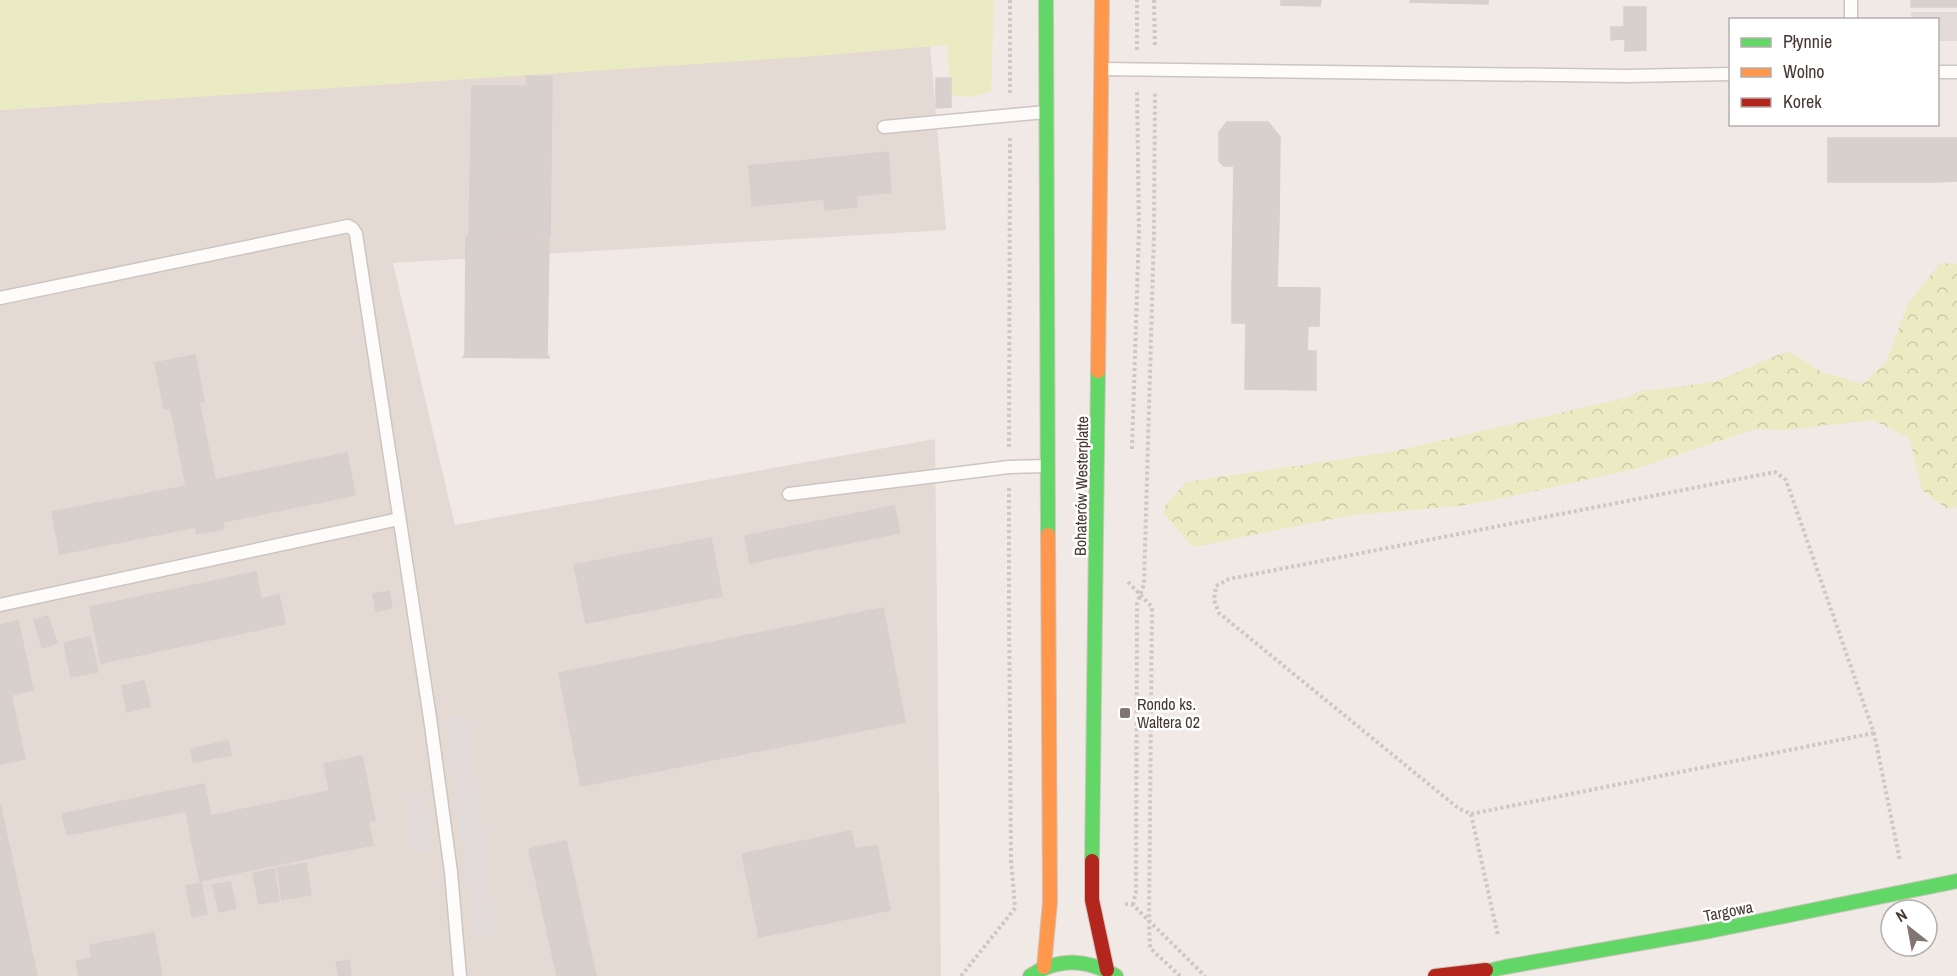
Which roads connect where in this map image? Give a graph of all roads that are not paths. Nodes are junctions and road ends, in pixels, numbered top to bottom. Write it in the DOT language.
graph roads {
  1 [pos="1046,0"];
  2 [pos="1102,0"];
  3 [pos="1851,0"];
  4 [pos="1851,18"];
  5 [pos="1102,69"];
  6 [pos="1939,72"];
  7 [pos="1957,72"];
  8 [pos="1729,74"];
  9 [pos="1047,111"];
  10 [pos="884,126"];
  11 [pos="0,298"];
  12 [pos="1048,466"];
  13 [pos="789,494"];
  14 [pos="399,519"];
  15 [pos="0,605"];
  16 [pos="1957,881"];
  17 [pos="1044,967"];
  18 [pos="1505,967"];
  19 [pos="1111,973"];
  20 [pos="460,976"];
  21 [pos="1030,976"];
  22 [pos="1436,976"];
  23 [pos="1466,976"];
  1 -- 9 [label="main road, Bohaterów Westerplatte"];
  2 -- 5 [label="main road, Bohaterów Westerplatte"];
  3 -- 4 [label="lane"];
  5 -- 8 [label="lane"];
  5 -- 19 [label="main road, Bohaterów Westerplatte"];
  6 -- 7 [label="lane"];
  9 -- 10 [label="lane"];
  9 -- 12 [label="main road, Bohaterów Westerplatte"];
  11 -- 14 [label="lane"];
  12 -- 13 [label="lane"];
  12 -- 17 [label="main road, Bohaterów Westerplatte"];
  14 -- 15 [label="lane"];
  14 -- 20 [label="lane"];
  16 -- 18 [label="main road, Targowa"];
  17 -- 19 [label="main road"];
  17 -- 21 [label="main road"];
  18 -- 22 [label="main road, Targowa"];
  18 -- 23 [label="main road, Targowa"];
}
